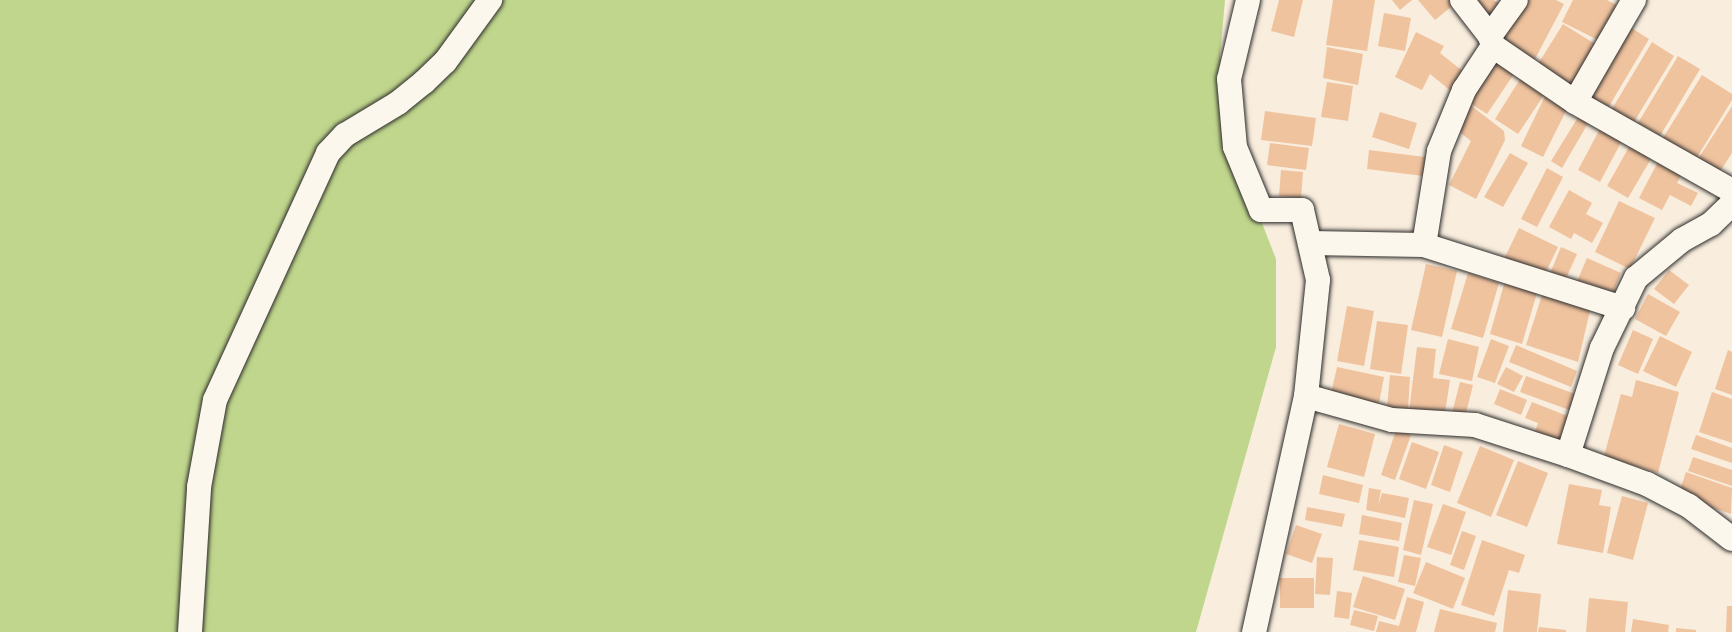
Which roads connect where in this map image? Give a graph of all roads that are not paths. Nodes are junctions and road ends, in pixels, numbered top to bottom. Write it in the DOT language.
graph roads {
  1 [pos="490,0"];
  2 [pos="1248,0"];
  3 [pos="1462,0"];
  4 [pos="1516,0"];
  5 [pos="1634,0"];
  6 [pos="1491,41"];
  7 [pos="1575,102"];
  8 [pos="1732,191"];
  9 [pos="1732,204"];
  10 [pos="1310,243"];
  11 [pos="1424,245"];
  12 [pos="1623,308"];
  13 [pos="1306,396"];
  14 [pos="1568,455"];
  15 [pos="1732,539"];
  16 [pos="190,632"];
  17 [pos="1254,632"];
  1 -- 16 [label="street"];
  2 -- 10 [label="street"];
  3 -- 6 [label="street"];
  4 -- 6 [label="street"];
  5 -- 7 [label="street"];
  6 -- 7 [label="street"];
  6 -- 11 [label="street"];
  7 -- 8 [label="street"];
  9 -- 12 [label="street"];
  10 -- 11 [label="street"];
  10 -- 13 [label="street"];
  11 -- 12 [label="street"];
  12 -- 14 [label="street"];
  13 -- 14 [label="street"];
  13 -- 17 [label="street"];
  14 -- 15 [label="street"];
}
